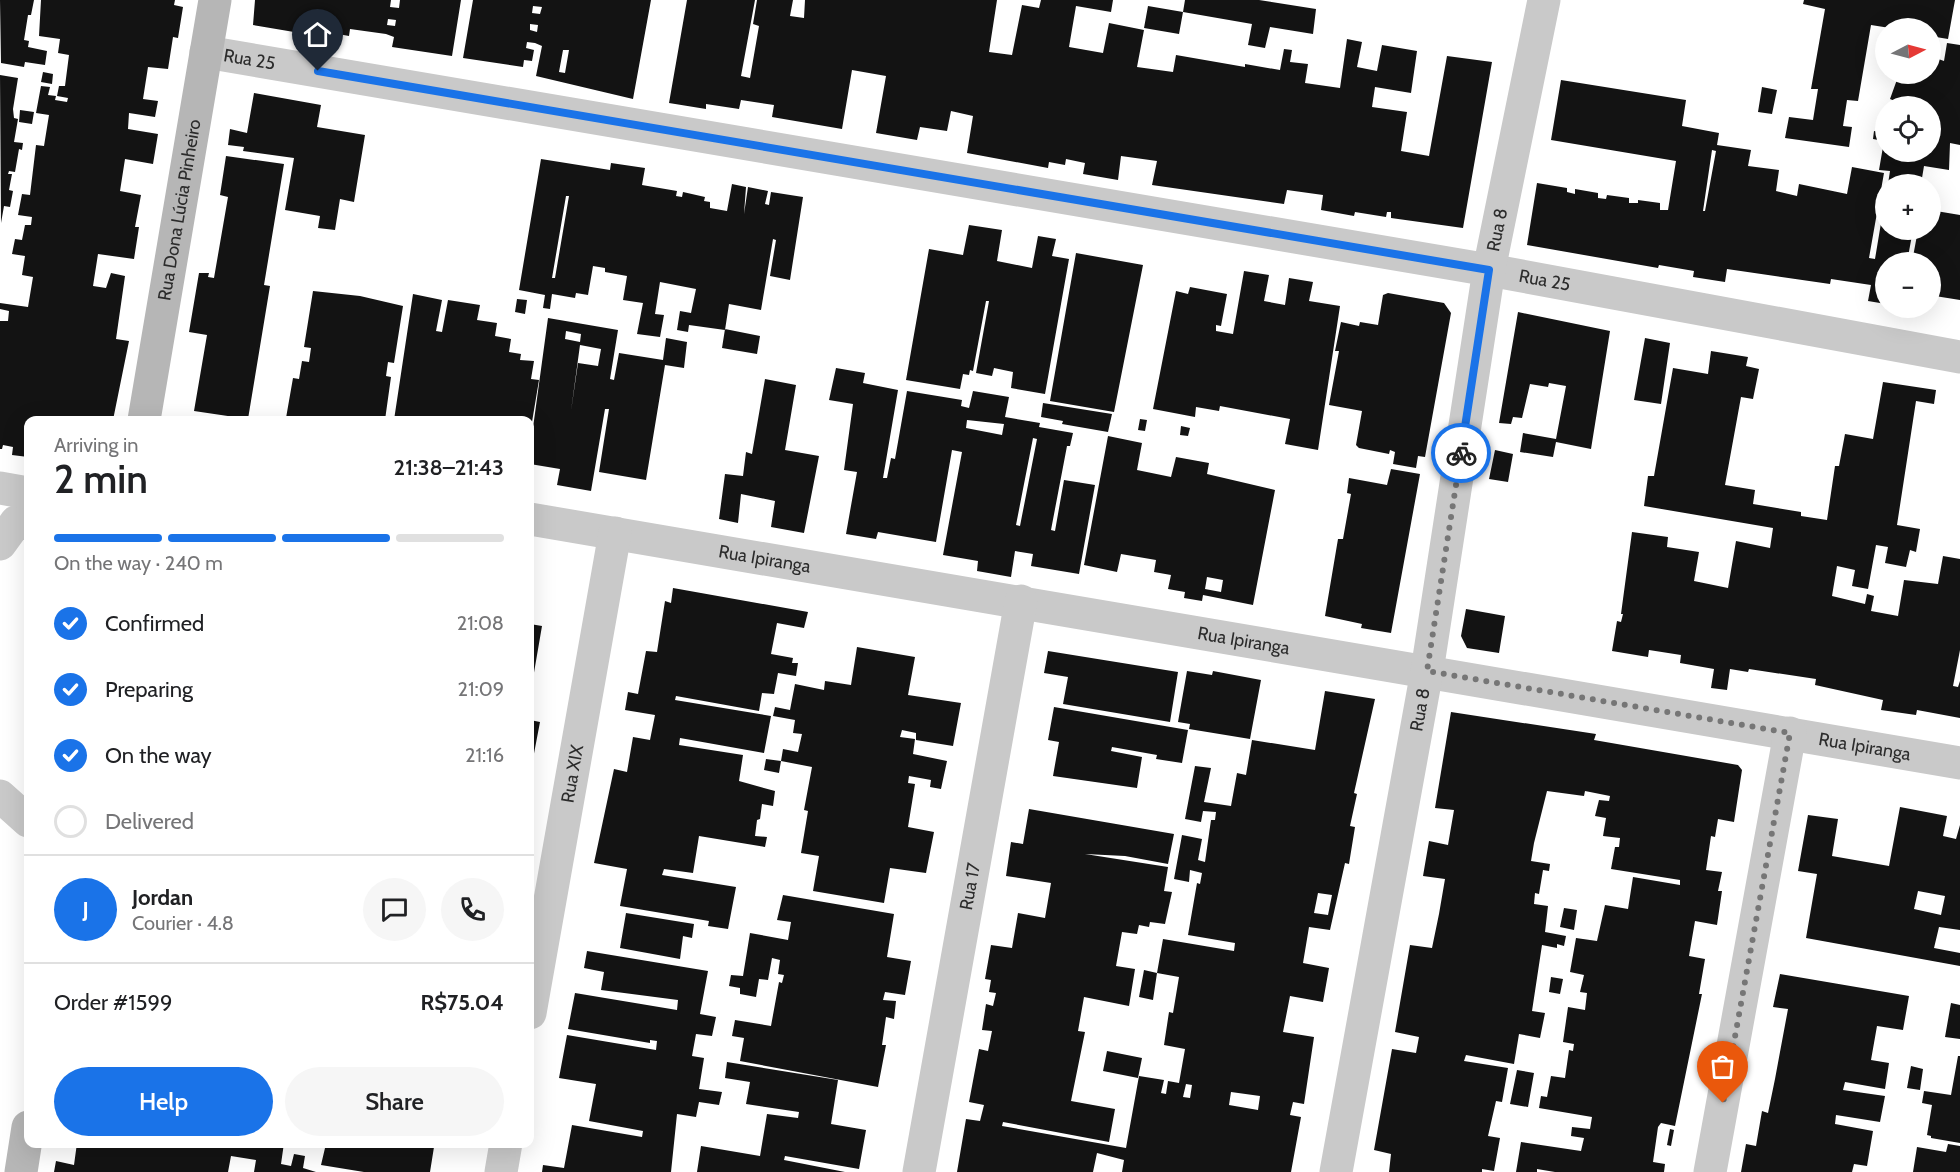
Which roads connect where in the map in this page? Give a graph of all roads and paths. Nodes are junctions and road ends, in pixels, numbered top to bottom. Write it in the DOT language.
graph roads {
  1 [pos="215,0"];
  2 [pos="1544,0"];
  3 [pos="206,52"];
  4 [pos="1489,270"];
  5 [pos="1960,357"];
  6 [pos="145,416"];
  7 [pos="0,488"];
  8 [pos="24,492"];
  9 [pos="534,520"];
  10 [pos="24,523"];
  11 [pos="615,533"];
  12 [pos="0,544"];
  13 [pos="1021,601"];
  14 [pos="1427,671"];
  15 [pos="1790,733"];
  16 [pos="1960,763"];
  17 [pos="0,796"];
  18 [pos="24,817"];
  19 [pos="534,990"];
  20 [pos="25,1148"];
  21 [pos="505,1148"];
  22 [pos="21,1172"];
  23 [pos="501,1172"];
  24 [pos="919,1172"];
  25 [pos="1336,1172"];
  26 [pos="1710,1172"];
  1 -- 3 [label="main road, Rua Dona Lúcia Pinheiro"];
  2 -- 4 [label="street, Rua 8"];
  3 -- 4 [label="street, Rua 25"];
  3 -- 6 [label="main road, Rua Dona Lúcia Pinheiro"];
  4 -- 5 [label="street, Rua 25"];
  4 -- 14 [label="street, Rua 8"];
  7 -- 8 [label="street"];
  9 -- 11 [label="street, Rua Ipiranga"];
  10 -- 12 [label="street"];
  11 -- 13 [label="street, Rua Ipiranga"];
  11 -- 19 [label="street, Rua XIX"];
  13 -- 14 [label="street, Rua Ipiranga"];
  13 -- 24 [label="street, Rua 17"];
  14 -- 15 [label="street, Rua Ipiranga"];
  14 -- 25 [label="street, Rua 8"];
  15 -- 16 [label="street, Rua Ipiranga"];
  15 -- 26 [label="street"];
  17 -- 18 [label="street"];
  20 -- 22 [label="main road"];
  21 -- 23 [label="street"];
}
